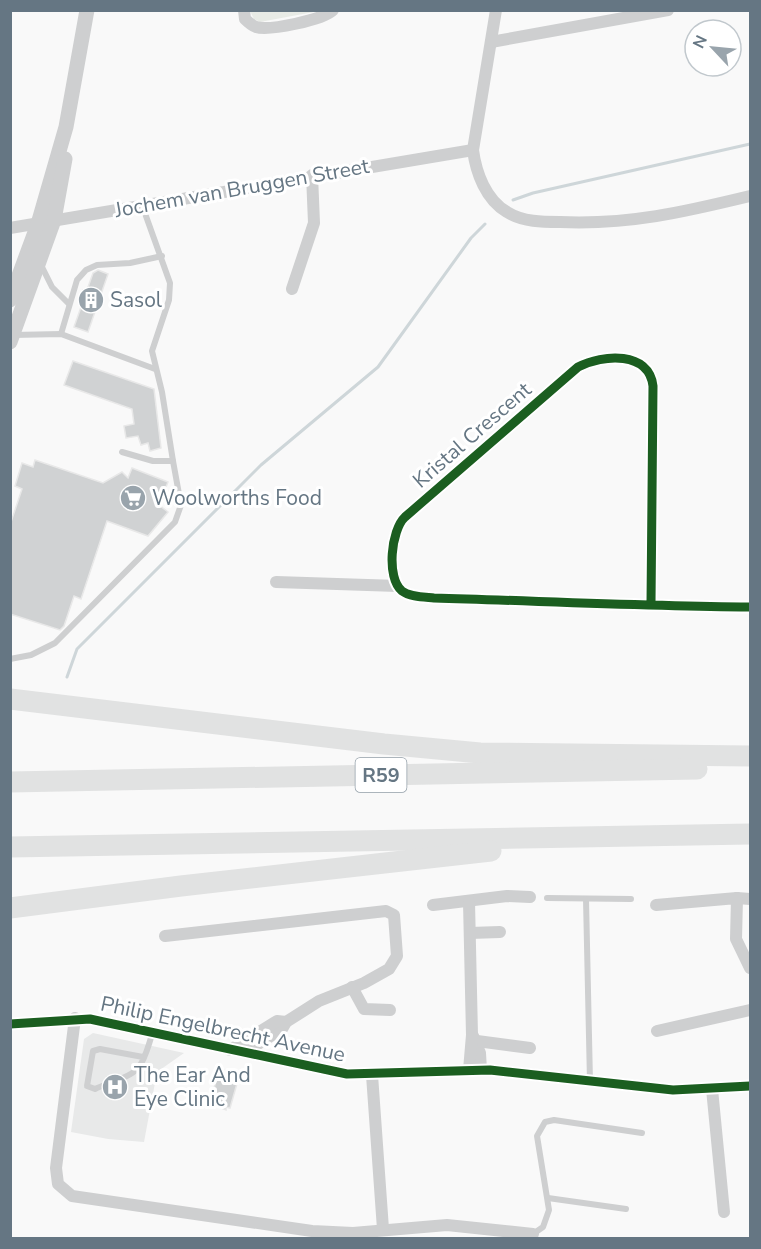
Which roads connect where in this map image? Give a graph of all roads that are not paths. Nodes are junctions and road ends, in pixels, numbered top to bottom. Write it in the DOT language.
graph roads {
  1 [pos="87,10"];
  2 [pos="244,10"];
  3 [pos="333,10"];
  4 [pos="496,10"];
  5 [pos="668,10"];
  6 [pos="491,42"];
  7 [pos="66,127"];
  8 [pos="473,150"];
  9 [pos="312,175"];
  10 [pos="750,196"];
  11 [pos="142,204"];
  12 [pos="54,220"];
  13 [pos="38,224"];
  14 [pos="10,228"];
  15 [pos="162,256"];
  16 [pos="39,262"];
  17 [pos="292,289"];
  18 [pos="10,300"];
  19 [pos="69,304"];
  20 [pos="61,334"];
  21 [pos="12,338"];
  22 [pos="155,369"];
  23 [pos="122,452"];
  24 [pos="173,461"];
  25 [pos="276,582"];
  26 [pos="398,586"];
  27 [pos="651,604"];
  28 [pos="750,607"];
  29 [pos="10,659"];
  30 [pos="10,699"];
  31 [pos="750,756"];
  32 [pos="750,769"];
  33 [pos="10,782"];
  34 [pos="750,834"];
  35 [pos="581,838"];
  36 [pos="10,847"];
  37 [pos="530,897"];
  38 [pos="547,898"];
  39 [pos="737,898"];
  40 [pos="586,899"];
  41 [pos="631,899"];
  42 [pos="750,899"];
  43 [pos="469,902"];
  44 [pos="433,905"];
  45 [pos="656,905"];
  46 [pos="10,908"];
  47 [pos="500,932"];
  48 [pos="470,933"];
  49 [pos="165,936"];
  50 [pos="750,968"];
  51 [pos="352,987"];
  52 [pos="390,1010"];
  53 [pos="750,1010"];
  54 [pos="75,1018"];
  55 [pos="286,1022"];
  56 [pos="10,1024"];
  57 [pos="657,1031"];
  58 [pos="153,1032"];
  59 [pos="475,1038"];
  60 [pos="530,1048"];
  61 [pos="230,1050"];
  62 [pos="245,1052"];
  63 [pos="143,1058"];
  64 [pos="475,1070"];
  65 [pos="372,1075"];
  66 [pos="590,1082"];
  67 [pos="750,1086"];
  68 [pos="712,1089"];
  69 [pos="642,1133"];
  70 [pos="548,1198"];
  71 [pos="626,1209"];
  72 [pos="724,1212"];
  73 [pos="383,1229"];
  74 [pos="533,1233"];
  1 -- 7 [label="street"];
  2 -- 3 [label="street"];
  4 -- 6 [label="street"];
  5 -- 6 [label="street"];
  6 -- 8 [label="street"];
  7 -- 12 [label="street"];
  7 -- 13 [label="street"];
  8 -- 9 [label="street, Jochem van Bruggen Street"];
  8 -- 10 [label="street"];
  9 -- 11 [label="street, Jochem van Bruggen Street"];
  9 -- 17 [label="street"];
  11 -- 12 [label="street, Jochem van Bruggen Street"];
  11 -- 15 [label="lane"];
  12 -- 13 [label="street, Jochem van Bruggen Street"];
  12 -- 16 [label="street"];
  13 -- 14 [label="street, Jochem van Bruggen Street"];
  13 -- 18 [label="street"];
  15 -- 19 [label="lane"];
  15 -- 22 [label="lane"];
  16 -- 19 [label="lane"];
  16 -- 21 [label="street"];
  19 -- 20 [label="lane"];
  20 -- 21 [label="lane"];
  20 -- 22 [label="lane"];
  22 -- 24 [label="lane"];
  23 -- 24 [label="lane"];
  24 -- 29 [label="lane"];
  25 -- 26 [label="street"];
  26 -- 27 [label="street"];
  26 -- 27 [label="street, Kristal Crescent"];
  27 -- 28 [label="street"];
  30 -- 31 [label="highway"];
  32 -- 33 [label="highway, R59"];
  34 -- 35 [label="highway"];
  35 -- 36 [label="highway"];
  35 -- 46 [label="highway"];
  37 -- 43 [label="street"];
  38 -- 40 [label="lane"];
  39 -- 42 [label="street"];
  39 -- 45 [label="street"];
  39 -- 50 [label="street"];
  40 -- 41 [label="lane"];
  40 -- 66 [label="lane"];
  43 -- 44 [label="street"];
  43 -- 48 [label="street"];
  47 -- 48 [label="street"];
  48 -- 59 [label="street"];
  49 -- 51 [label="street"];
  51 -- 52 [label="street"];
  51 -- 55 [label="street"];
  53 -- 57 [label="street"];
  54 -- 56 [label="street, Philip Engelbrecht Avenue"];
  54 -- 58 [label="street, Philip Engelbrecht Avenue"];
  54 -- 73 [label="street"];
  55 -- 61 [label="street"];
  55 -- 62 [label="street"];
  58 -- 61 [label="street, Philip Engelbrecht Avenue"];
  58 -- 63 [label="lane"];
  59 -- 60 [label="street"];
  59 -- 64 [label="street"];
  61 -- 62 [label="street, Philip Engelbrecht Avenue"];
  62 -- 65 [label="street, Philip Engelbrecht Avenue"];
  63 -- 63 [label="lane"];
  64 -- 65 [label="street, Philip Engelbrecht Avenue"];
  64 -- 66 [label="street, Philip Engelbrecht Avenue"];
  65 -- 73 [label="street"];
  66 -- 68 [label="street, Philip Engelbrecht Avenue"];
  67 -- 68 [label="street, Philip Engelbrecht Avenue"];
  68 -- 72 [label="street"];
  69 -- 70 [label="lane"];
  70 -- 71 [label="lane"];
  70 -- 74 [label="lane"];
  73 -- 74 [label="street"];
}
